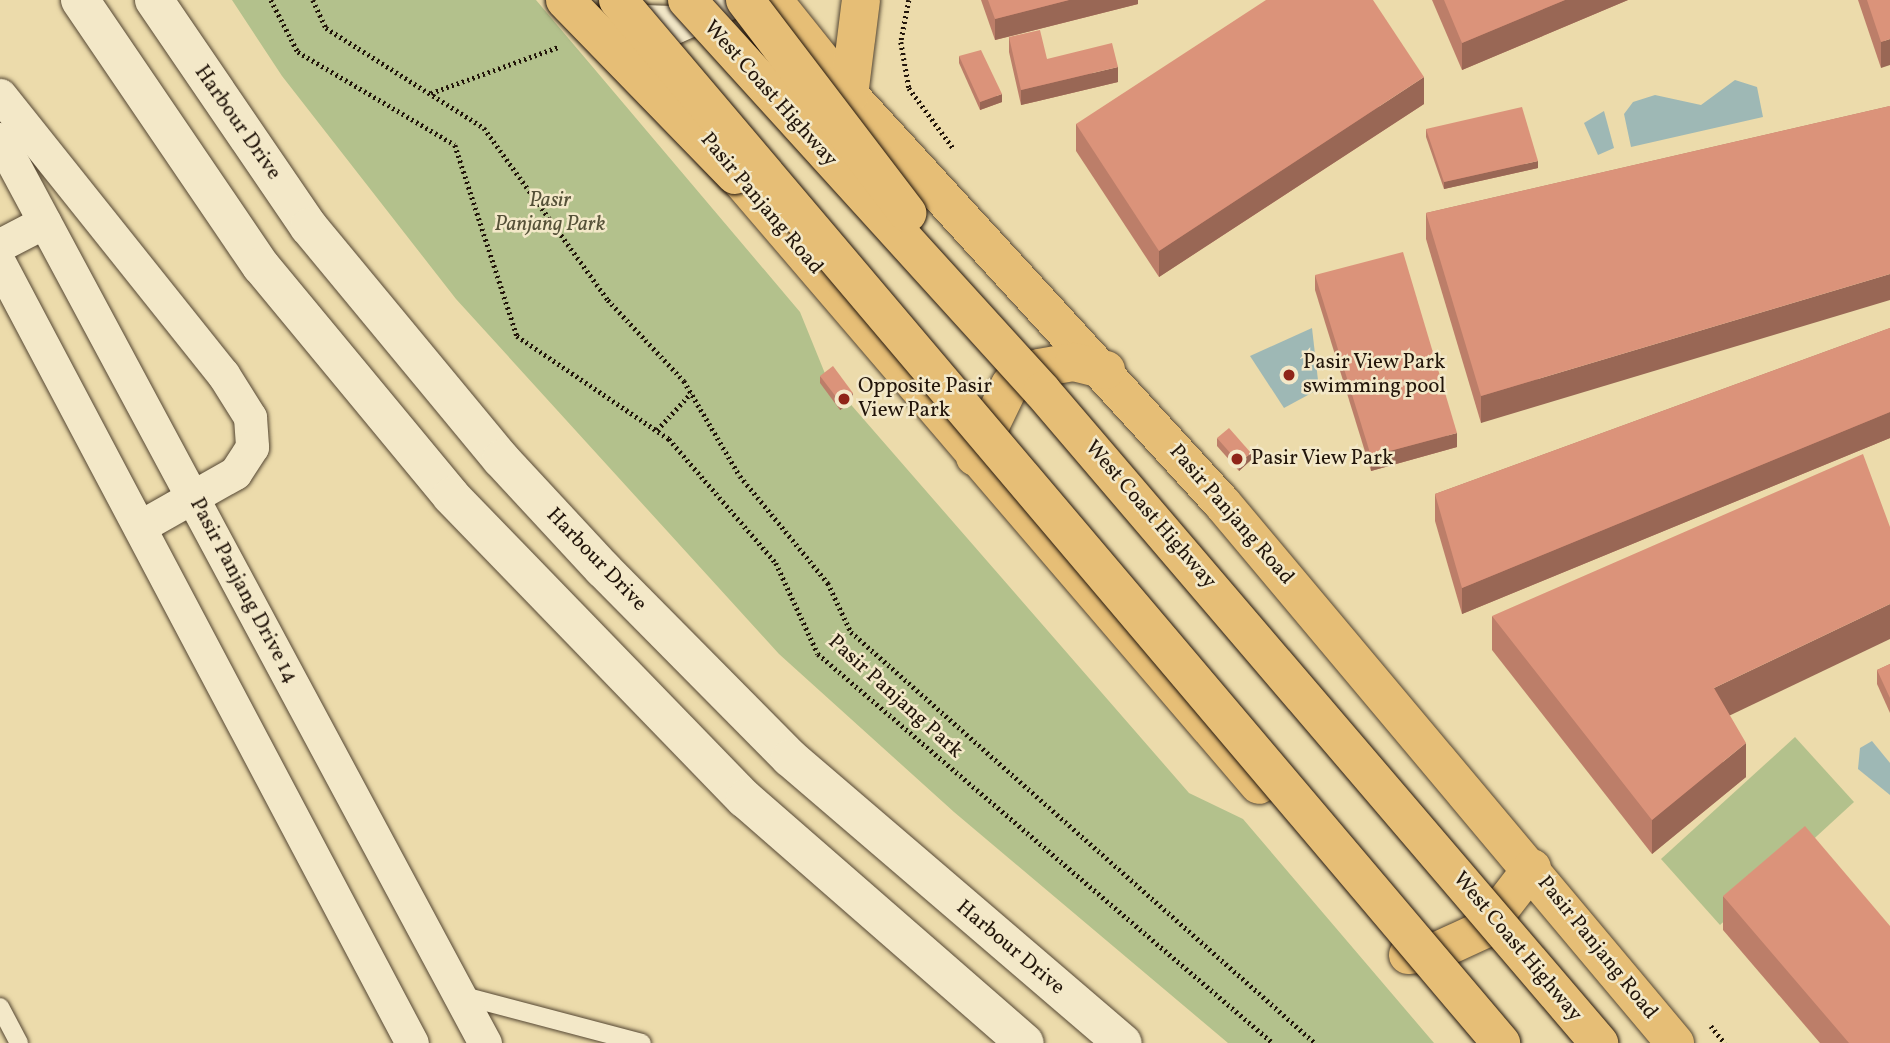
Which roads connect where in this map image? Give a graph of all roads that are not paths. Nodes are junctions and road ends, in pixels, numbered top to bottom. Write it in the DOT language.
graph roads {
  1 [pos="80,0"];
  2 [pos="154,0"];
  3 [pos="565,0"];
  4 [pos="731,0"];
  5 [pos="745,0"];
  6 [pos="772,0"];
  7 [pos="811,0"];
  8 [pos="861,0"];
  9 [pos="683,8"];
  10 [pos="613,18"];
  11 [pos="802,37"];
  12 [pos="0,95"];
  13 [pos="849,95"];
  14 [pos="670,97"];
  15 [pos="0,139"];
  16 [pos="44,222"];
  17 [pos="0,245"];
  18 [pos="0,264"];
  19 [pos="1105,370"];
  20 [pos="1042,391"];
  21 [pos="979,444"];
  22 [pos="193,497"];
  23 [pos="141,526"];
  24 [pos="1532,868"];
  25 [pos="1408,955"];
  26 [pos="460,995"];
  27 [pos="0,1007"];
  28 [pos="19,1043"];
  29 [pos="412,1043"];
  30 [pos="485,1043"];
  31 [pos="642,1043"];
  32 [pos="1025,1043"];
  33 [pos="1124,1043"];
  34 [pos="1482,1043"];
  35 [pos="1502,1043"];
  36 [pos="1598,1043"];
  37 [pos="1675,1043"];
  1 -- 32 [label="street"];
  2 -- 33 [label="street, Harbour Drive"];
  3 -- 21 [label="main road, bridge"];
  4 -- 9 [label="street"];
  5 -- 20 [label="main road, bridge"];
  6 -- 11 [label="main road, Pasir Panjang Road"];
  7 -- 11 [label="main road"];
  8 -- 13 [label="main road"];
  9 -- 10 [label="street"];
  9 -- 14 [label="street"];
  9 -- 20 [label="main road, West Coast Highway, bridge"];
  10 -- 14 [label="main road, Pasir Panjang Road"];
  10 -- 21 [label="main road, bridge"];
  11 -- 13 [label="main road, Pasir Panjang Road"];
  12 -- 22 [label="street"];
  13 -- 19 [label="main road, Pasir Panjang Road"];
  14 -- 21 [label="main road, Pasir Panjang Road"];
  15 -- 16 [label="street, Pasir Panjang Drive 14"];
  16 -- 17 [label="street"];
  16 -- 22 [label="street, Pasir Panjang Drive 14"];
  18 -- 23 [label="street"];
  19 -- 21 [label="main road"];
  19 -- 24 [label="main road, Pasir Panjang Road"];
  20 -- 36 [label="main road, West Coast Highway, bridge"];
  21 -- 25 [label="main road, Pasir Panjang Road"];
  21 -- 35 [label="main road, bridge"];
  22 -- 23 [label="street"];
  22 -- 26 [label="street, Pasir Panjang Drive 14"];
  23 -- 29 [label="street"];
  24 -- 25 [label="main road"];
  24 -- 37 [label="main road, Pasir Panjang Road"];
  25 -- 34 [label="main road, Pasir Panjang Road"];
  26 -- 30 [label="street, Pasir Panjang Drive 14"];
  26 -- 31 [label="lane"];
  27 -- 28 [label="lane"];
}
